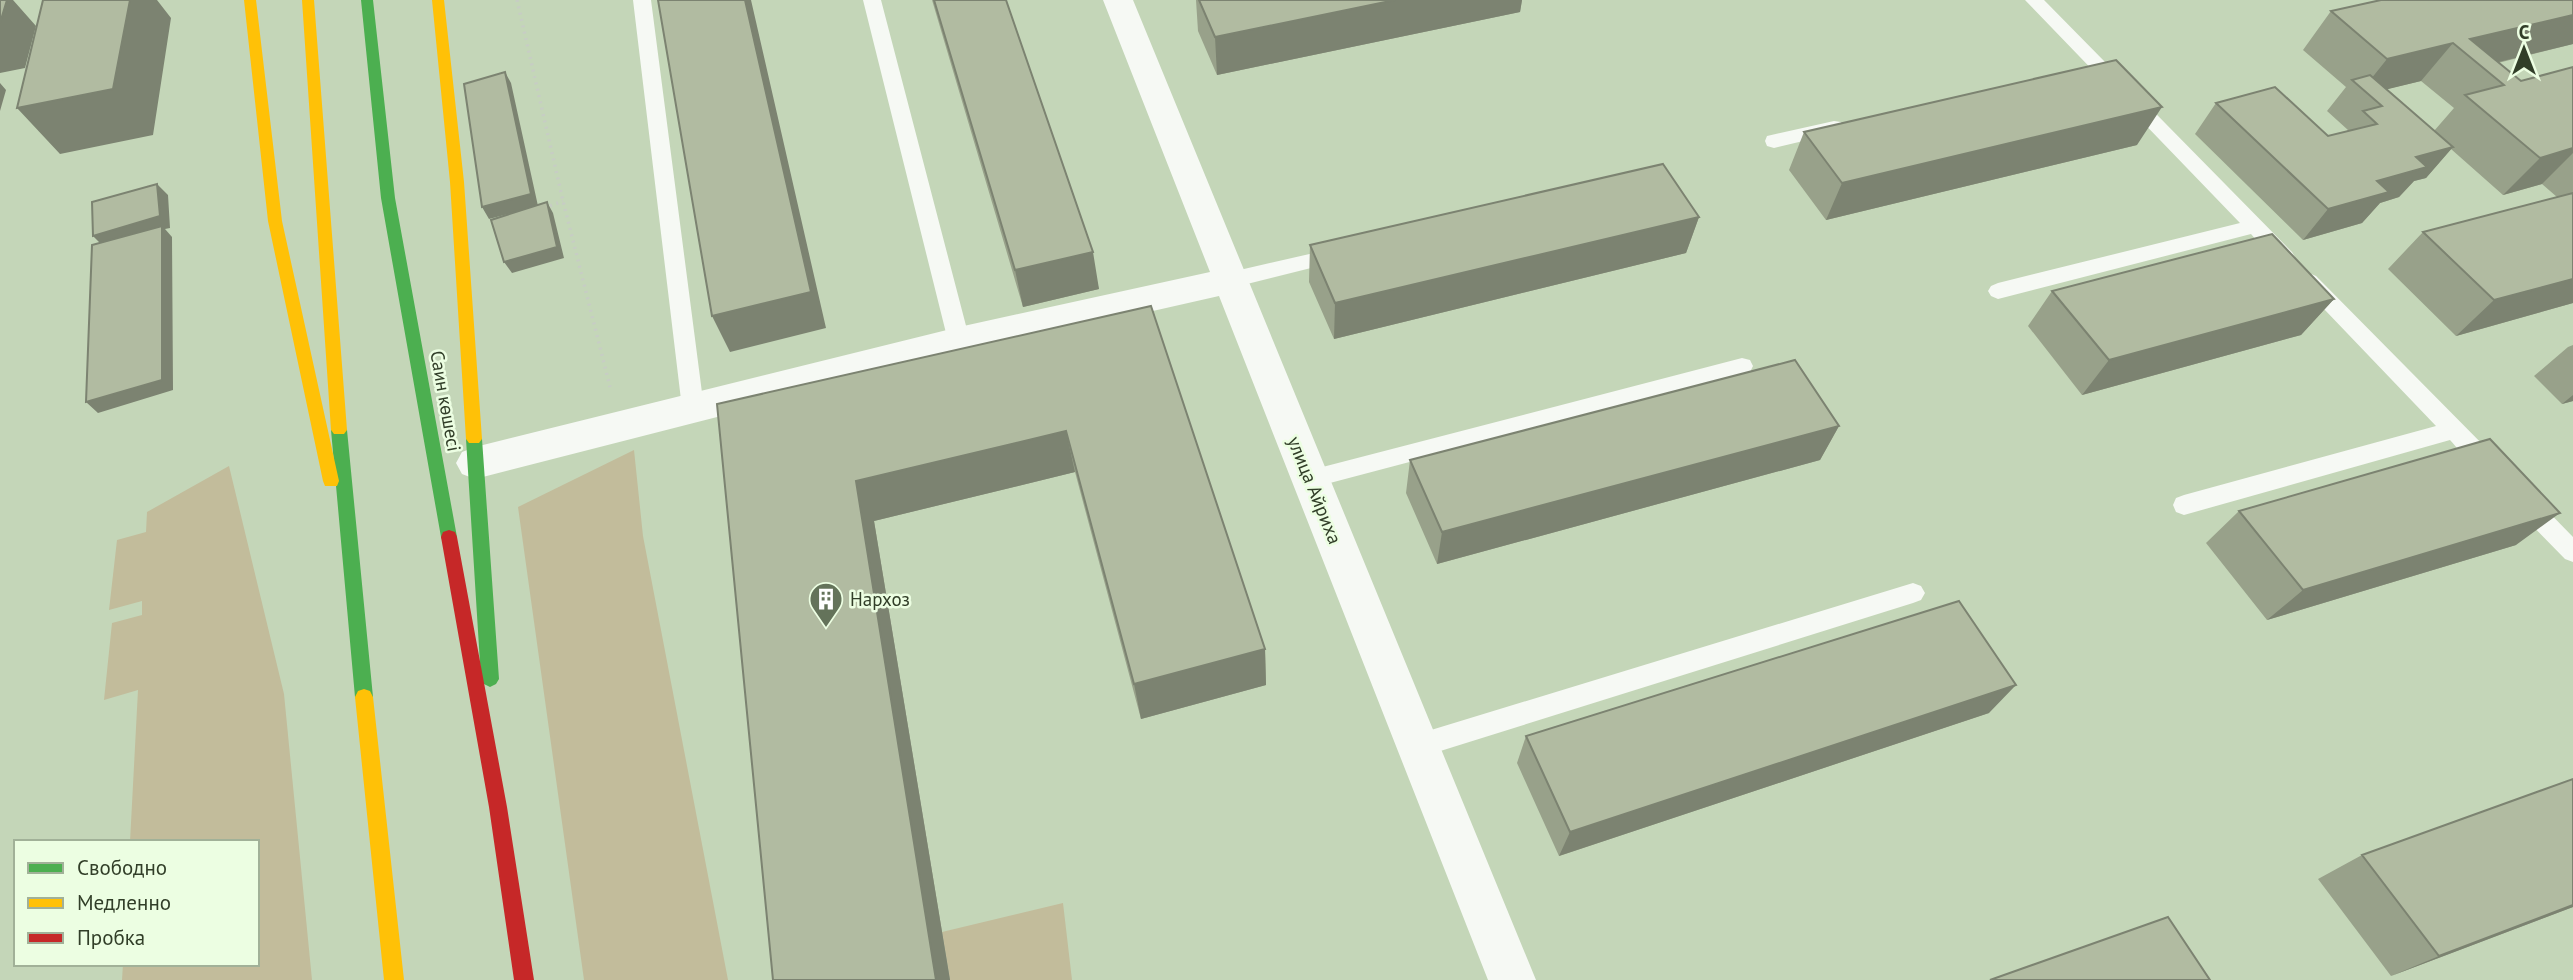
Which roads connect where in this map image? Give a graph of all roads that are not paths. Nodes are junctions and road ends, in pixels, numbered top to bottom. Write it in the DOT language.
graph roads {
  1 [pos="250,0"];
  2 [pos="308,0"];
  3 [pos="367,0"];
  4 [pos="438,0"];
  5 [pos="642,0"];
  6 [pos="872,0"];
  7 [pos="2034,0"];
  8 [pos="1123,1"];
  9 [pos="2100,67"];
  10 [pos="2073,73"];
  11 [pos="1855,122"];
  12 [pos="1774,141"];
  13 [pos="2255,226"];
  14 [pos="1353,250"];
  15 [pos="1231,280"];
  16 [pos="1998,291"];
  17 [pos="959,341"];
  18 [pos="1742,366"];
  19 [pos="693,408"];
  20 [pos="2454,430"];
  21 [pos="475,463"];
  22 [pos="1311,479"];
  23 [pos="2184,505"];
  24 [pos="2573,552"];
  25 [pos="350,571"];
  26 [pos="1913,593"];
  27 [pos="1418,746"];
  28 [pos="498,807"];
  29 [pos="394,980"];
  30 [pos="524,980"];
  31 [pos="1512,980"];
  1 -- 25 [label="main road"];
  2 -- 25 [label="main road"];
  3 -- 28 [label="main road, Саин көшесі"];
  4 -- 21 [label="main road, Саин көшесі"];
  5 -- 19 [label="lane"];
  6 -- 17 [label="lane"];
  7 -- 9 [label="lane"];
  8 -- 15 [label="street, улица Айриха"];
  9 -- 10 [label="lane"];
  9 -- 13 [label="lane"];
  11 -- 12 [label="lane"];
  13 -- 16 [label="lane"];
  13 -- 20 [label="lane"];
  14 -- 15 [label="lane"];
  15 -- 17 [label="street"];
  15 -- 22 [label="street, улица Айриха"];
  17 -- 19 [label="street"];
  18 -- 22 [label="lane"];
  19 -- 21 [label="street"];
  20 -- 23 [label="lane"];
  20 -- 24 [label="lane"];
  21 -- 28 [label="main road, Саин көшесі"];
  22 -- 27 [label="street, улица Айриха"];
  25 -- 29 [label="main road"];
  26 -- 27 [label="lane"];
  27 -- 31 [label="street, улица Айриха"];
  28 -- 30 [label="main road, Саин көшесі"];
}
